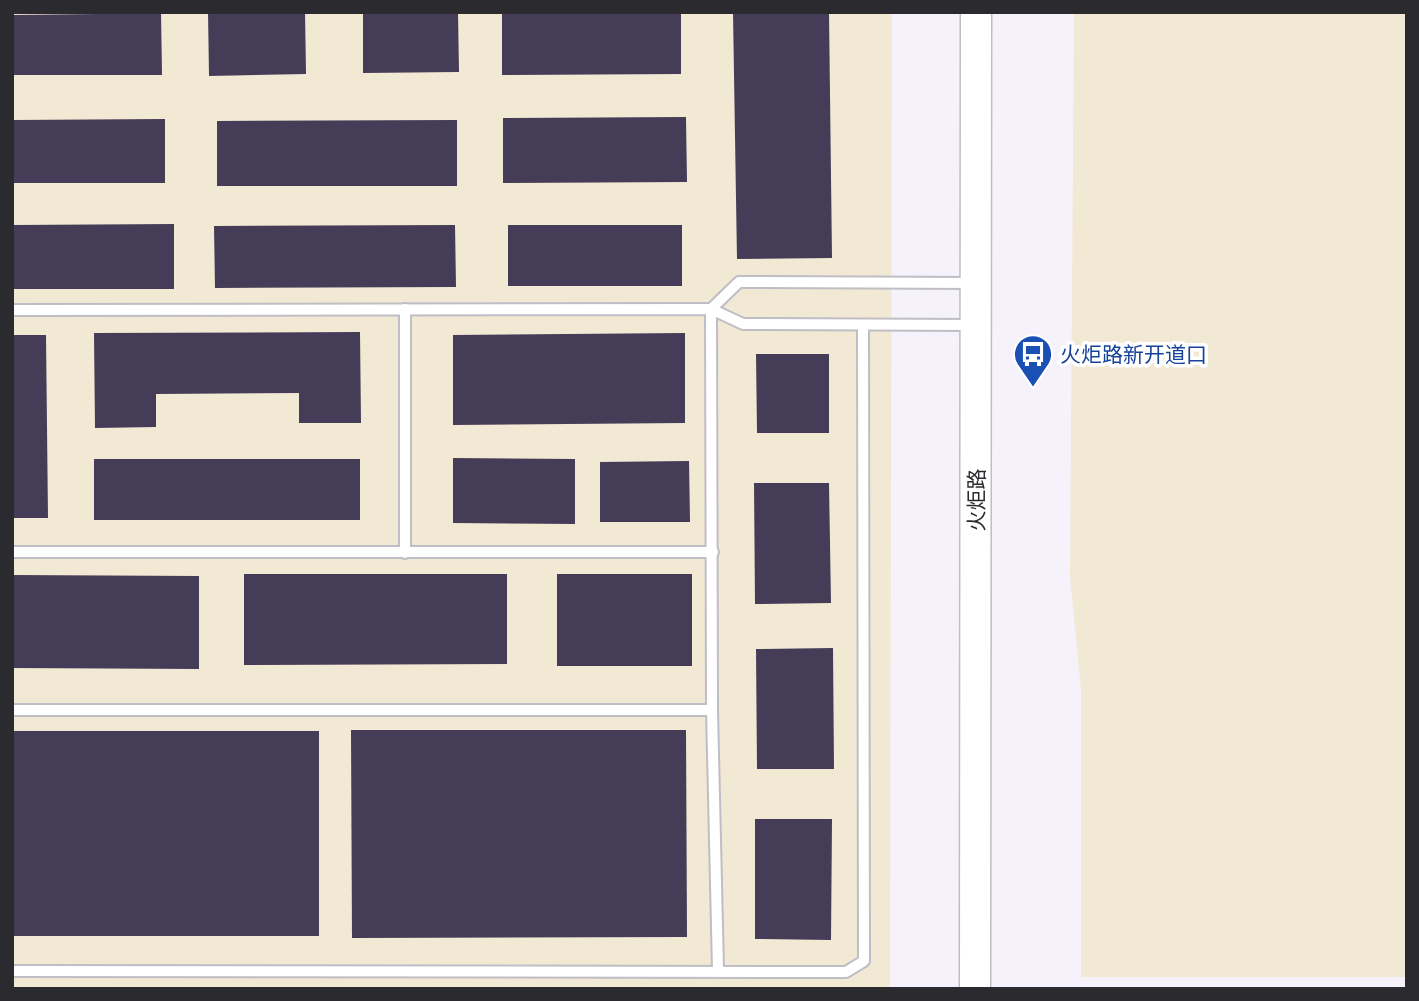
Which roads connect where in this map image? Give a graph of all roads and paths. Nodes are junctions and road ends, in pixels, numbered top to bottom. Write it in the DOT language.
graph roads {
  1 [pos="976,12"];
  2 [pos="975,283"];
  3 [pos="405,309"];
  4 [pos="711,309"];
  5 [pos="12,310"];
  6 [pos="863,325"];
  7 [pos="976,325"];
  8 [pos="12,552"];
  9 [pos="713,552"];
  10 [pos="405,553"];
  11 [pos="12,710"];
  12 [pos="712,710"];
  13 [pos="719,970"];
  14 [pos="12,971"];
  15 [pos="975,989"];
  1 -- 2 [label="main road, 火炬路"];
  2 -- 4 [label="lane"];
  2 -- 7 [label="main road, 火炬路"];
  3 -- 4 [label="lane"];
  3 -- 5 [label="lane"];
  3 -- 10 [label="lane"];
  4 -- 6 [label="lane"];
  4 -- 9 [label="lane"];
  6 -- 7 [label="lane"];
  6 -- 13 [label="lane"];
  7 -- 15 [label="main road, 火炬路"];
  8 -- 10 [label="lane"];
  9 -- 10 [label="lane"];
  9 -- 12 [label="lane"];
  11 -- 12 [label="lane"];
  12 -- 13 [label="lane"];
  13 -- 14 [label="lane"];
}
